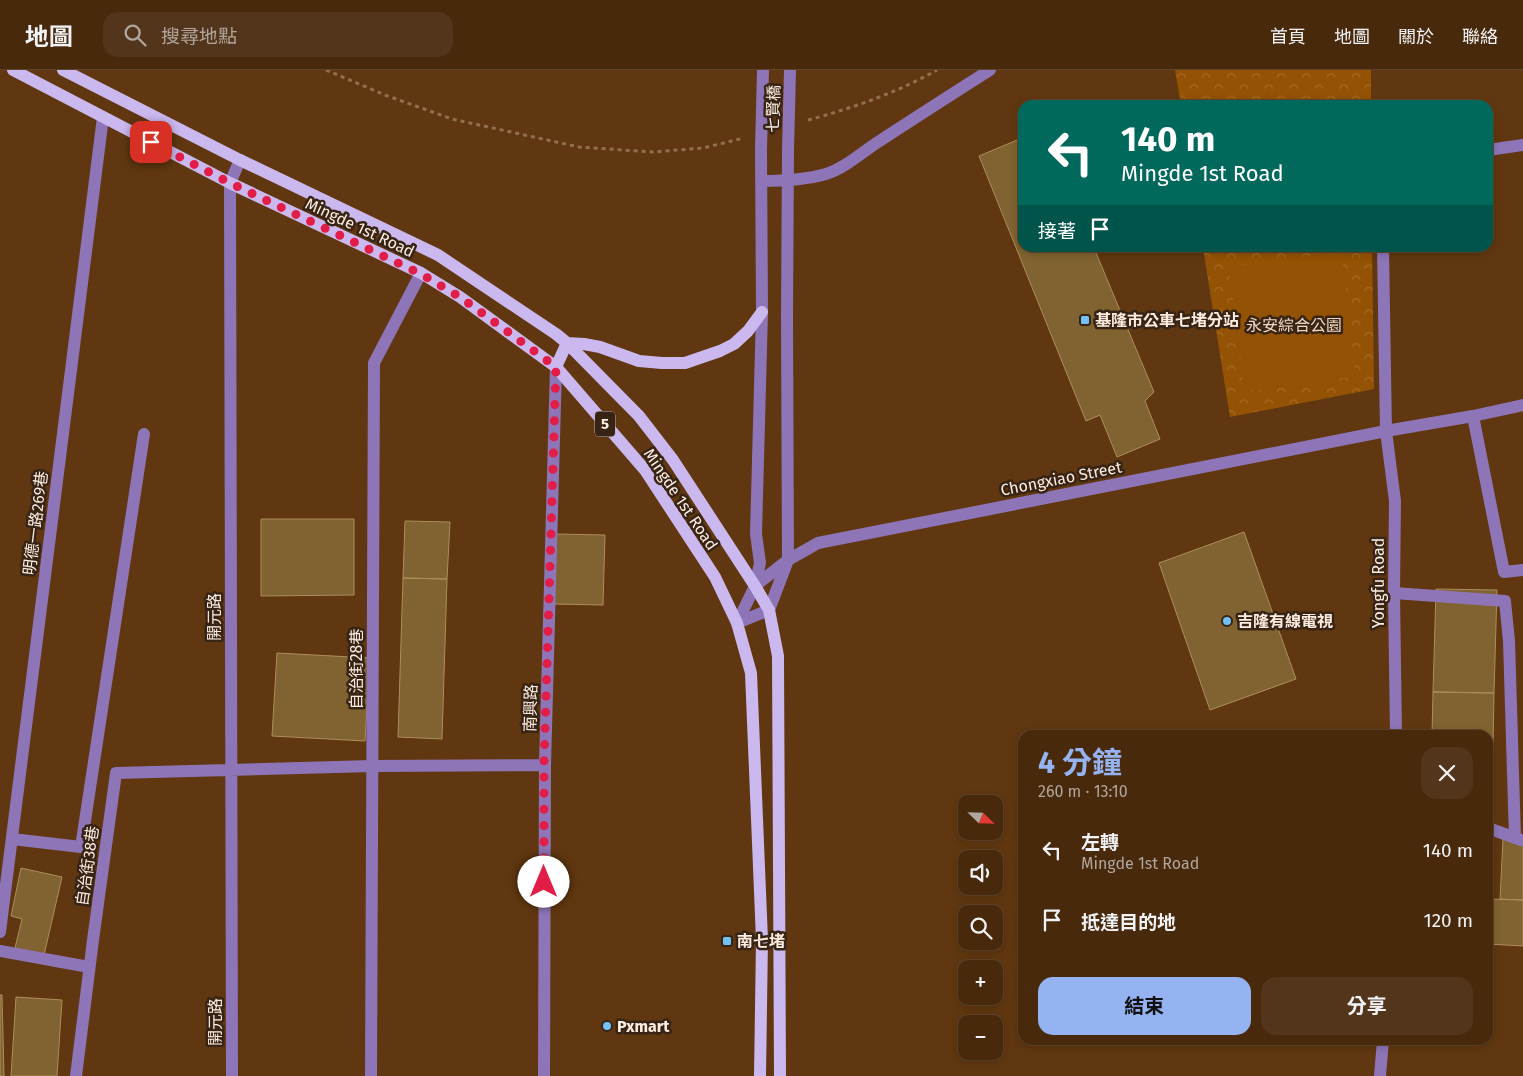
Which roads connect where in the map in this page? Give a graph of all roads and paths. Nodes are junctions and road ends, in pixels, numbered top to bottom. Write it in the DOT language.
graph roads {
  1 [pos="13,70"];
  2 [pos="63,70"];
  3 [pos="326,70"];
  4 [pos="763,70"];
  5 [pos="790,70"];
  6 [pos="937,70"];
  7 [pos="990,70"];
  8 [pos="103,117"];
  9 [pos="807,120"];
  10 [pos="751,136"];
  11 [pos="1523,145"];
  12 [pos="1493,149"];
  13 [pos="240,160"];
  14 [pos="761,181"];
  15 [pos="788,181"];
  16 [pos="230,183"];
  17 [pos="1383,252"];
  18 [pos="421,274"];
  19 [pos="762,312"];
  20 [pos="567,343"];
  21 [pos="556,367"];
  22 [pos="1523,405"];
  23 [pos="1473,416"];
  24 [pos="1386,431"];
  25 [pos="144,434"];
  26 [pos="788,560"];
  27 [pos="1523,570"];
  28 [pos="755,586"];
  29 [pos="1394,593"];
  30 [pos="769,610"];
  31 [pos="737,623"];
  32 [pos="1396,730"];
  33 [pos="544,765"];
  34 [pos="372,766"];
  35 [pos="230,770"];
  36 [pos="1493,830"];
  37 [pos="12,839"];
  38 [pos="1519,840"];
  39 [pos="0,932"];
  40 [pos="0,951"];
  41 [pos="89,967"];
  42 [pos="1382,1045"];
  43 [pos="76,1076"];
  44 [pos="232,1076"];
  45 [pos="371,1076"];
  46 [pos="544,1076"];
  47 [pos="760,1076"];
  48 [pos="780,1076"];
  49 [pos="1380,1076"];
  1 -- 8 [label="main road, Mingde 1st Road / 5"];
  2 -- 13 [label="main road, Mingde 1st Road / 5"];
  3 -- 10 [label="path"];
  4 -- 14 [label="street, 七賢橋, bridge"];
  5 -- 15 [label="street, 七賢橋, bridge"];
  6 -- 9 [label="path"];
  7 -- 15 [label="street"];
  8 -- 16 [label="main road, Mingde 1st Road / 5"];
  8 -- 37 [label="street, 明德一路269巷"];
  11 -- 12 [label="street"];
  13 -- 16 [label="street, 開元路"];
  13 -- 20 [label="main road, Mingde 1st Road / 5"];
  14 -- 15 [label="street"];
  14 -- 19 [label="street, 七賢橋"];
  15 -- 26 [label="street, 七賢橋"];
  16 -- 18 [label="main road, Mingde 1st Road / 5"];
  16 -- 35 [label="street, 開元路"];
  17 -- 24 [label="street, Yongfu Road"];
  18 -- 21 [label="main road, Mingde 1st Road / 5"];
  18 -- 34 [label="street, 自治街28巷"];
  19 -- 20 [label="main road"];
  19 -- 28 [label="street, 七賢橋"];
  20 -- 21 [label="main road, 南興路"];
  20 -- 28 [label="main road, Mingde 1st Road / 5"];
  21 -- 31 [label="main road, Mingde 1st Road / 5"];
  21 -- 33 [label="street, 南興路"];
  22 -- 23 [label="street, Chongxiao Street"];
  23 -- 24 [label="street, Chongxiao Street"];
  23 -- 27 [label="street"];
  24 -- 26 [label="street, Chongxiao Street"];
  24 -- 29 [label="street, Yongfu Road"];
  25 -- 37 [label="street"];
  26 -- 28 [label="street, Chongxiao Street"];
  26 -- 30 [label="street"];
  28 -- 30 [label="main road, Mingde 1st Road / 5"];
  28 -- 31 [label="street"];
  29 -- 32 [label="street, Yongfu Road"];
  29 -- 38 [label="street"];
  30 -- 31 [label="street"];
  30 -- 48 [label="main road, Mingde 1st Road / 5"];
  31 -- 47 [label="main road, Mingde 1st Road / 5"];
  33 -- 34 [label="street"];
  33 -- 46 [label="street, 南興路"];
  34 -- 35 [label="street"];
  34 -- 45 [label="street, 自治街28巷"];
  35 -- 41 [label="street, 自治街38巷"];
  35 -- 44 [label="street, 開元路"];
  36 -- 38 [label="street"];
  37 -- 39 [label="street, 明德一路269巷"];
  40 -- 41 [label="street"];
  41 -- 43 [label="street, 自治街38巷"];
  42 -- 49 [label="street"];
}
